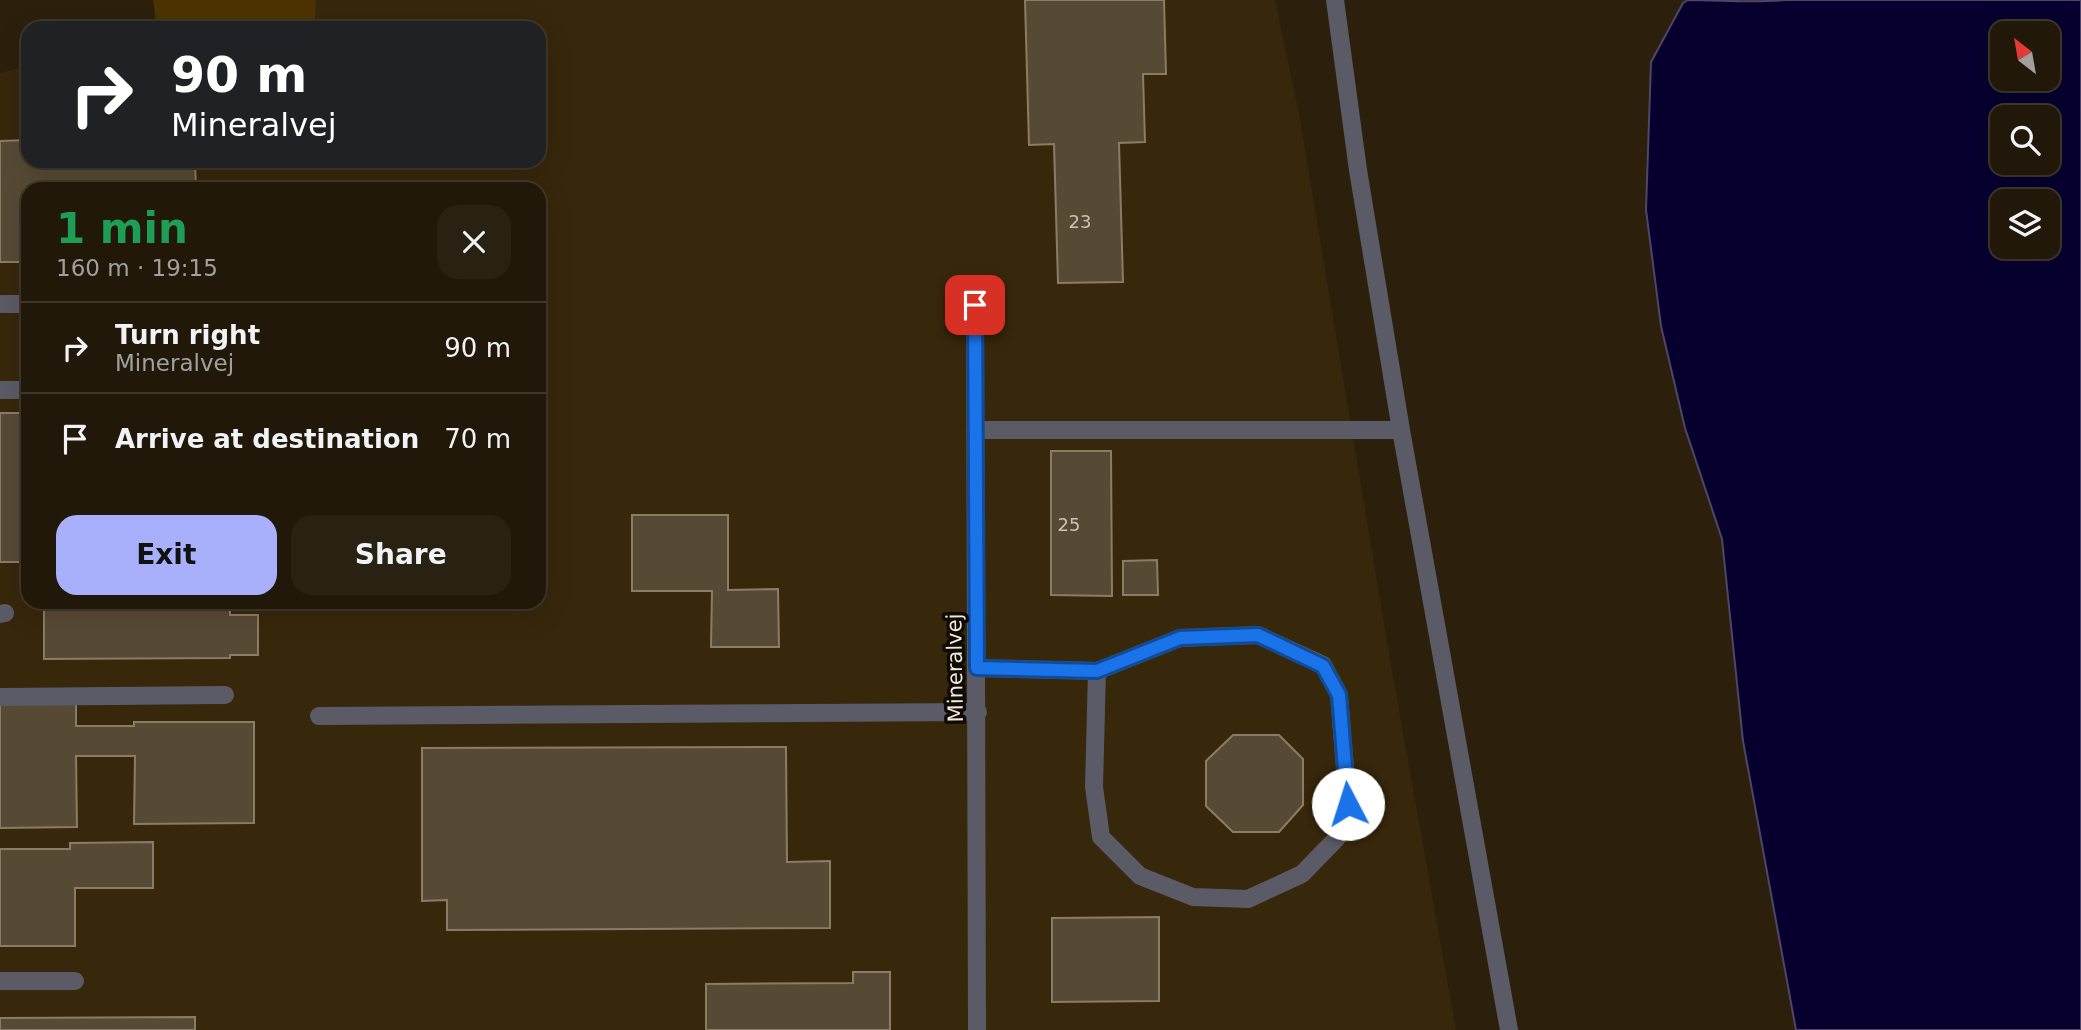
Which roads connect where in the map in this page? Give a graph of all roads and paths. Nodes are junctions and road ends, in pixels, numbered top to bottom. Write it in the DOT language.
graph roads {
  1 [pos="1335,0"];
  2 [pos="0,304"];
  3 [pos="21,304"];
  4 [pos="975,305"];
  5 [pos="0,390"];
  6 [pos="21,390"];
  7 [pos="975,429"];
  8 [pos="1401,430"];
  9 [pos="977,668"];
  10 [pos="1097,671"];
  11 [pos="225,695"];
  12 [pos="0,697"];
  13 [pos="978,712"];
  14 [pos="319,716"];
  15 [pos="0,981"];
  16 [pos="75,981"];
  17 [pos="977,1030"];
  18 [pos="1509,1030"];
  1 -- 8 [label="street"];
  2 -- 3 [label="street"];
  4 -- 7 [label="street, Mineralvej"];
  5 -- 6 [label="street"];
  7 -- 8 [label="street"];
  7 -- 9 [label="street, Mineralvej"];
  8 -- 18 [label="street"];
  9 -- 10 [label="street"];
  9 -- 13 [label="street, Mineralvej"];
  10 -- 10 [label="street"];
  11 -- 12 [label="street"];
  13 -- 14 [label="street"];
  13 -- 17 [label="street, Mineralvej"];
  15 -- 16 [label="street"];
}
